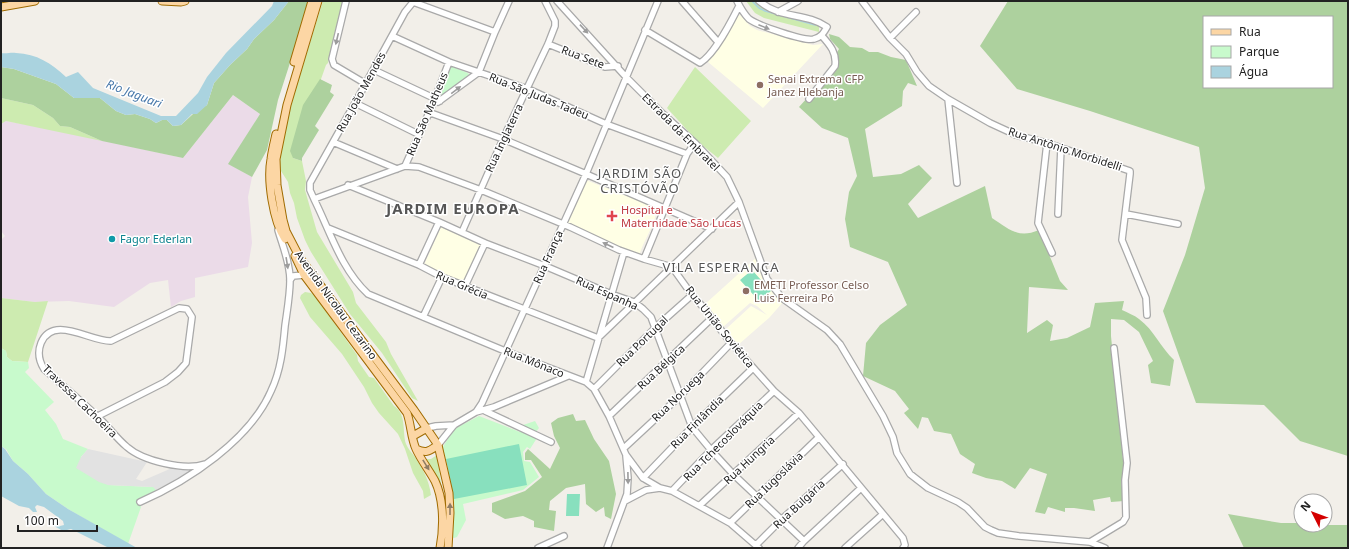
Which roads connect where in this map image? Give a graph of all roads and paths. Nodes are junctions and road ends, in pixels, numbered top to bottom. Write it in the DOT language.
graph roads {
  1 [pos="35,1"];
  2 [pos="162,1"];
  3 [pos="185,1"];
  4 [pos="312,1"];
  5 [pos="318,1"];
  6 [pos="346,1"];
  7 [pos="509,1"];
  8 [pos="545,1"];
  9 [pos="557,1"];
  10 [pos="658,1"];
  11 [pos="682,1"];
  12 [pos="759,1"];
  13 [pos="798,1"];
  14 [pos="862,1"];
  15 [pos="414,2"];
  16 [pos="738,4"];
  17 [pos="1,6"];
  18 [pos="778,12"];
  19 [pos="916,12"];
  20 [pos="645,30"];
  21 [pos="495,32"];
  22 [pos="392,36"];
  23 [pos="822,36"];
  24 [pos="890,38"];
  25 [pos="718,42"];
  26 [pos="548,44"];
  27 [pos="449,62"];
  28 [pos="618,66"];
  29 [pos="374,70"];
  30 [pos="480,72"];
  31 [pos="626,77"];
  32 [pos="366,84"];
  33 [pos="528,89"];
  34 [pos="809,99"];
  35 [pos="948,99"];
  36 [pos="437,100"];
  37 [pos="356,103"];
  38 [pos="428,112"];
  39 [pos="606,124"];
  40 [pos="418,134"];
  41 [pos="503,139"];
  42 [pos="333,142"];
  43 [pos="695,142"];
  44 [pos="1047,143"];
  45 [pos="1061,148"];
  46 [pos="687,154"];
  47 [pos="405,166"];
  48 [pos="397,169"];
  49 [pos="586,174"];
  50 [pos="310,183"];
  51 [pos="957,183"];
  52 [pos="348,185"];
  53 [pos="481,190"];
  54 [pos="314,199"];
  55 [pos="739,202"];
  56 [pos="666,209"];
  57 [pos="1058,214"];
  58 [pos="1126,214"];
  59 [pos="276,220"];
  60 [pos="439,222"];
  61 [pos="563,224"];
  62 [pos="1178,224"];
  63 [pos="328,228"];
  64 [pos="712,229"];
  65 [pos="462,232"];
  66 [pos="485,243"];
  67 [pos="624,252"];
  68 [pos="1052,253"];
  69 [pos="644,259"];
  70 [pos="419,265"];
  71 [pos="544,266"];
  72 [pos="672,267"];
  73 [pos="304,275"];
  74 [pos="442,277"];
  75 [pos="290,280"];
  76 [pos="465,286"];
  77 [pos="611,294"];
  78 [pos="692,295"];
  79 [pos="634,302"];
  80 [pos="524,310"];
  81 [pos="1147,315"];
  82 [pos="423,317"];
  83 [pos="712,318"];
  84 [pos="655,328"];
  85 [pos="598,338"];
  86 [pos="731,343"];
  87 [pos="1114,348"];
  88 [pos="505,351"];
  89 [pos="667,361"];
  90 [pos="753,368"];
  91 [pos="568,376"];
  92 [pos="586,382"];
  93 [pos="594,389"];
  94 [pos="774,391"];
  95 [pos="681,395"];
  96 [pos="485,411"];
  97 [pos="476,412"];
  98 [pos="799,413"];
  99 [pos="98,416"];
  100 [pos="609,416"];
  101 [pos="454,425"];
  102 [pos="692,427"];
  103 [pos="427,428"];
  104 [pos="413,436"];
  105 [pos="818,438"];
  106 [pos="551,442"];
  107 [pos="438,445"];
  108 [pos="624,448"];
  109 [pos="416,449"];
  110 [pos="710,450"];
  111 [pos="626,455"];
  112 [pos="205,464"];
  113 [pos="842,464"];
  114 [pos="733,474"];
  115 [pos="642,478"];
  116 [pos="660,488"];
  117 [pos="862,488"];
  118 [pos="672,491"];
  119 [pos="757,496"];
  120 [pos="625,501"];
  121 [pos="140,502"];
  122 [pos="699,506"];
  123 [pos="883,514"];
  124 [pos="782,519"];
  125 [pos="730,523"];
  126 [pos="564,536"];
  127 [pos="804,541"];
  128 [pos="1090,542"];
  129 [pos="541,547"];
  130 [pos="758,547"];
  131 [pos="440,548"];
  132 [pos="448,548"];
  133 [pos="607,548"];
  134 [pos="798,548"];
  135 [pos="845,548"];
  136 [pos="903,548"];
  137 [pos="1105,548"];
  1 -- 17 [label="main road"];
  2 -- 3 [label="main road"];
  4 -- 59 [label="main road, Avenida Nicolau Cezarino"];
  5 -- 103 [label="main road, Avenida Nicolau Cezarino"];
  6 -- 32 [label="street, one-way"];
  7 -- 21 [label="street"];
  8 -- 26 [label="street, Rua Inglaterra"];
  9 -- 28 [label="street, Estrada da Embratel, one-way"];
  10 -- 20 [label="street, Rua França"];
  11 -- 25 [label="street"];
  12 -- 18 [label="street"];
  13 -- 18 [label="street"];
  14 -- 24 [label="street, Rua Antônio Morbidelli"];
  15 -- 21 [label="street"];
  15 -- 22 [label="street, Rua João Mendes"];
  16 -- 23 [label="street, one-way"];
  16 -- 25 [label="street"];
  18 -- 23 [label="street"];
  19 -- 24 [label="street"];
  20 -- 25 [label="street"];
  20 -- 31 [label="street, Rua França"];
  21 -- 30 [label="street"];
  22 -- 27 [label="street, Rua São Judas Tadeu"];
  22 -- 29 [label="street, Rua João Mendes"];
  23 -- 34 [label="street"];
  24 -- 35 [label="street, Rua Antônio Morbidelli"];
  26 -- 28 [label="street, Rua Sete"];
  26 -- 33 [label="street, Rua Inglaterra"];
  27 -- 30 [label="street, Rua São Judas Tadeu"];
  27 -- 36 [label="street, Rua São Matheus"];
  28 -- 31 [label="street, Estrada da Embratel"];
  29 -- 32 [label="street, Rua João Mendes"];
  29 -- 36 [label="street"];
  30 -- 33 [label="street, Rua São Judas Tadeu"];
  36 -- 30 [label="street, one-way"];
  31 -- 39 [label="street, Rua França"];
  31 -- 43 [label="street, Estrada da Embratel"];
  32 -- 37 [label="street, Rua João Mendes"];
  33 -- 39 [label="street, Rua São Judas Tadeu"];
  33 -- 41 [label="street, Rua Inglaterra"];
  35 -- 44 [label="street, Rua Antônio Morbidelli"];
  35 -- 51 [label="street"];
  36 -- 38 [label="street, Rua São Matheus"];
  37 -- 40 [label="street"];
  37 -- 42 [label="street, Rua João Mendes"];
  38 -- 40 [label="street, Rua São Matheus"];
  38 -- 41 [label="street"];
  39 -- 46 [label="street, Rua São Judas Tadeu"];
  39 -- 49 [label="street, Rua França"];
  40 -- 47 [label="street, Rua São Matheus"];
  41 -- 49 [label="street"];
  41 -- 53 [label="street, Rua Inglaterra"];
  42 -- 48 [label="street"];
  42 -- 50 [label="street, Rua João Mendes"];
  43 -- 46 [label="street"];
  43 -- 55 [label="street, Estrada da Embratel"];
  44 -- 45 [label="street, Rua Antônio Morbidelli"];
  44 -- 68 [label="street"];
  45 -- 57 [label="street"];
  45 -- 58 [label="street, Rua Antônio Morbidelli"];
  46 -- 56 [label="street"];
  47 -- 48 [label="street, Rua São Matheus"];
  47 -- 53 [label="street"];
  48 -- 52 [label="street, Rua São Matheus"];
  49 -- 56 [label="street"];
  49 -- 61 [label="street, Rua França"];
  50 -- 54 [label="street, Rua Mônaco"];
  52 -- 54 [label="street, Rua São Matheus"];
  52 -- 60 [label="street, Rua Espanha"];
  53 -- 61 [label="street"];
  53 -- 65 [label="street, Rua Inglaterra"];
  54 -- 63 [label="street, Rua Mônaco"];
  55 -- 64 [label="street"];
  55 -- 128 [label="street, Estrada da Embratel"];
  56 -- 64 [label="street"];
  56 -- 69 [label="street"];
  58 -- 62 [label="street"];
  58 -- 81 [label="street"];
  59 -- 73 [label="main road, Avenida Nicolau Cezarino"];
  59 -- 75 [label="street, one-way"];
  60 -- 65 [label="street, Rua Espanha"];
  60 -- 70 [label="street"];
  67 -- 61 [label="street, one-way"];
  61 -- 71 [label="street, Rua França"];
  63 -- 70 [label="street, Rua Grécia"];
  63 -- 82 [label="street, Rua Mônaco"];
  64 -- 72 [label="street"];
  65 -- 66 [label="street, Rua Espanha"];
  66 -- 71 [label="street, Rua Espanha"];
  66 -- 76 [label="street"];
  67 -- 69 [label="street"];
  67 -- 77 [label="street"];
  69 -- 72 [label="street"];
  70 -- 74 [label="street, Rua Grécia"];
  71 -- 77 [label="street, Rua Espanha"];
  71 -- 80 [label="street, Rua França"];
  72 -- 78 [label="street, Rua União Soviética"];
  72 -- 79 [label="street"];
  73 -- 75 [label="street"];
  73 -- 104 [label="main road, Avenida Nicolau Cezarino"];
  74 -- 76 [label="street, Rua Grécia"];
  74 -- 82 [label="street"];
  75 -- 112 [label="street"];
  76 -- 80 [label="street, Rua Grécia"];
  77 -- 79 [label="street, Rua Espanha"];
  77 -- 85 [label="street"];
  78 -- 83 [label="street, Rua União Soviética"];
  78 -- 84 [label="street, Rua Portugal"];
  79 -- 84 [label="street, Rua Espanha"];
  79 -- 85 [label="street"];
  80 -- 85 [label="street, Rua Grécia"];
  80 -- 88 [label="street, Rua França"];
  82 -- 88 [label="street, Rua Mônaco"];
  83 -- 86 [label="street, Rua União Soviética"];
  83 -- 89 [label="street, Rua Bélgica"];
  84 -- 89 [label="street, Rua Espanha"];
  84 -- 93 [label="street, Rua Portugal"];
  85 -- 92 [label="street"];
  86 -- 90 [label="street, Rua União Soviética"];
  86 -- 95 [label="street, Rua Noruega"];
  87 -- 128 [label="street"];
  88 -- 91 [label="street, Rua Mônaco"];
  88 -- 97 [label="street, Rua França"];
  89 -- 95 [label="street, Rua Espanha"];
  89 -- 100 [label="street, Rua Bélgica"];
  90 -- 94 [label="street, Rua União Soviética"];
  90 -- 102 [label="street, Rua Finlândia"];
  91 -- 92 [label="street, Rua Mônaco"];
  91 -- 96 [label="street"];
  92 -- 93 [label="street, Rua Mônaco"];
  93 -- 100 [label="street, Rua Mônaco"];
  94 -- 98 [label="street, Rua União Soviética"];
  94 -- 110 [label="street, Rua Tchecoslováquia"];
  95 -- 102 [label="street, Rua Espanha"];
  95 -- 108 [label="street, Rua Noruega"];
  96 -- 97 [label="street"];
  96 -- 106 [label="street"];
  97 -- 101 [label="street"];
  98 -- 105 [label="street, Rua União Soviética"];
  98 -- 114 [label="street, Rua Hungria"];
  99 -- 99 [label="street, Travessa Cachoeira"];
  99 -- 112 [label="street, Travessa Cachoeira"];
  100 -- 108 [label="street, Rua Mônaco"];
  101 -- 103 [label="street"];
  101 -- 107 [label="street"];
  102 -- 110 [label="street, Rua Espanha"];
  102 -- 115 [label="street, Rua Finlândia"];
  103 -- 104 [label="main road"];
  103 -- 107 [label="main road, Avenida Nicolau Cezarino"];
  104 -- 109 [label="main road, Avenida Nicolau Cezarino"];
  105 -- 113 [label="street, Rua União Soviética"];
  105 -- 119 [label="street, Rua Iugoslávia"];
  107 -- 109 [label="main road"];
  132 -- 107 [label="main road, Avenida Nicolau Cezarino, one-way"];
  108 -- 111 [label="street, Rua Mônaco"];
  109 -- 131 [label="main road, Avenida Nicolau Cezarino, one-way"];
  110 -- 114 [label="street, Rua Espanha"];
  110 -- 118 [label="street, Rua Tchecoslováquia"];
  111 -- 115 [label="street, Rua Mônaco"];
  111 -- 120 [label="street, one-way"];
  112 -- 121 [label="street"];
  113 -- 117 [label="street, Rua União Soviética"];
  113 -- 124 [label="street, Rua Bulgária"];
  114 -- 119 [label="street, Rua Espanha"];
  114 -- 122 [label="street, Rua Hungria"];
  115 -- 116 [label="street, Rua Mônaco"];
  116 -- 118 [label="street, Rua Mônaco"];
  116 -- 120 [label="street"];
  117 -- 123 [label="street, Rua União Soviética"];
  117 -- 127 [label="street"];
  118 -- 122 [label="street, Rua Mônaco"];
  119 -- 124 [label="street, Rua Espanha"];
  119 -- 125 [label="street, Rua Iugoslávia"];
  120 -- 133 [label="street"];
  122 -- 125 [label="street, Rua Mônaco"];
  123 -- 135 [label="street"];
  123 -- 136 [label="street, Rua União Soviética"];
  124 -- 127 [label="street, Rua Espanha"];
  124 -- 130 [label="street, Rua Bulgária"];
  125 -- 130 [label="street, Rua Mônaco"];
  126 -- 129 [label="street"];
  127 -- 134 [label="street"];
  128 -- 137 [label="street, Estrada da Embratel"];
}
